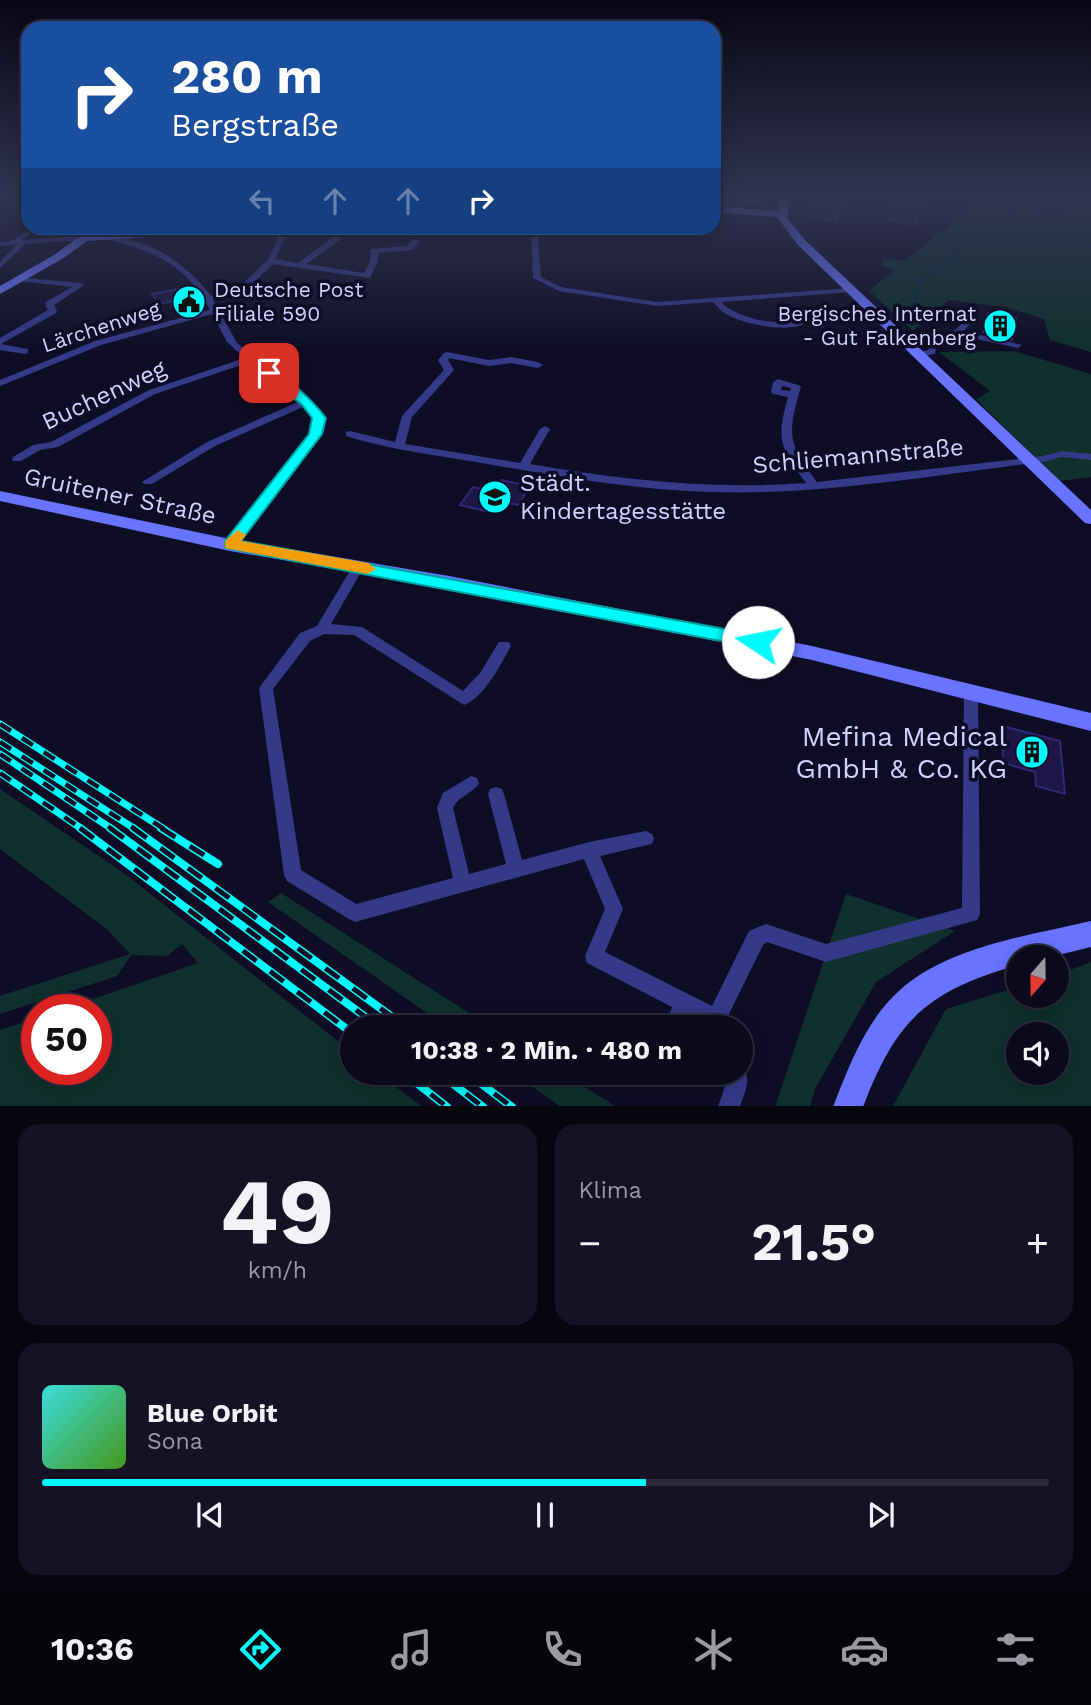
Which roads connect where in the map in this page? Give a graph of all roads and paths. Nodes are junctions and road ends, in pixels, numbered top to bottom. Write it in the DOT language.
graph roads {
  1 [pos="17,249"];
  2 [pos="63,249"];
  3 [pos="146,249"];
  4 [pos="277,249"];
  5 [pos="322,249"];
  6 [pos="402,249"];
  7 [pos="535,249"];
  8 [pos="809,249"];
  9 [pos="271,261"];
  10 [pos="300,265"];
  11 [pos="0,266"];
  12 [pos="19,279"];
  13 [pos="851,290"];
  14 [pos="0,291"];
  15 [pos="209,299"];
  16 [pos="715,300"];
  17 [pos="215,311"];
  18 [pos="970,319"];
  19 [pos="802,323"];
  20 [pos="26,326"];
  21 [pos="45,328"];
  22 [pos="958,332"];
  23 [pos="0,344"];
  24 [pos="1018,345"];
  25 [pos="25,351"];
  26 [pos="431,355"];
  27 [pos="919,355"];
  28 [pos="445,358"];
  29 [pos="251,359"];
  30 [pos="538,365"];
  31 [pos="0,383"];
  32 [pos="794,395"];
  33 [pos="306,402"];
  34 [pos="545,429"];
  35 [pos="350,434"];
  36 [pos="399,446"];
  37 [pos="1091,457"];
  38 [pos="17,459"];
  39 [pos="1030,460"];
  40 [pos="523,467"];
  41 [pos="148,482"];
  42 [pos="813,484"];
  43 [pos="0,496"];
  44 [pos="1091,519"];
  45 [pos="230,545"];
  46 [pos="358,567"];
  47 [pos="322,629"];
  48 [pos="504,646"];
  49 [pos="971,692"];
  50 [pos="1091,722"];
  51 [pos="471,783"];
  52 [pos="496,794"];
  53 [pos="646,839"];
  54 [pos="589,850"];
  55 [pos="516,870"];
  56 [pos="463,884"];
  57 [pos="1091,934"];
  58 [pos="684,1002"];
  59 [pos="680,1015"];
  60 [pos="736,1085"];
  61 [pos="729,1106"];
  62 [pos="848,1106"];
  1 -- 11 [label="street"];
  2 -- 12 [label="street"];
  3 -- 15 [label="street"];
  4 -- 9 [label="street"];
  5 -- 10 [label="street"];
  6 -- 10 [label="street"];
  7 -- 16 [label="street"];
  8 -- 13 [label="street"];
  9 -- 10 [label="street"];
  9 -- 15 [label="street"];
  12 -- 14 [label="street"];
  12 -- 20 [label="street"];
  13 -- 16 [label="street"];
  13 -- 27 [label="street"];
  15 -- 17 [label="street"];
  16 -- 19 [label="street"];
  17 -- 29 [label="street"];
  17 -- 31 [label="street, Lärchenweg"];
  18 -- 22 [label="street"];
  20 -- 21 [label="street"];
  20 -- 23 [label="street"];
  22 -- 24 [label="street"];
  22 -- 27 [label="street"];
  23 -- 25 [label="street"];
  26 -- 28 [label="street"];
  27 -- 39 [label="street"];
  28 -- 30 [label="street"];
  28 -- 36 [label="street"];
  29 -- 33 [label="street"];
  29 -- 38 [label="street, Buchenweg"];
  32 -- 42 [label="street"];
  33 -- 41 [label="street"];
  33 -- 45 [label="street"];
  34 -- 40 [label="street"];
  35 -- 36 [label="street, Schliemannstraße"];
  36 -- 40 [label="street, Schliemannstraße"];
  37 -- 39 [label="street, Schliemannstraße"];
  39 -- 42 [label="street, Schliemannstraße"];
  39 -- 44 [label="street"];
  40 -- 42 [label="street, Schliemannstraße"];
  43 -- 45 [label="street, Gruitener Straße"];
  45 -- 46 [label="street, Gruitener Straße"];
  46 -- 47 [label="street"];
  46 -- 49 [label="street, Gruitener Straße"];
  47 -- 48 [label="street"];
  47 -- 56 [label="street"];
  49 -- 50 [label="street, Gruitener Straße"];
  49 -- 58 [label="street"];
  51 -- 56 [label="street"];
  52 -- 55 [label="street"];
  53 -- 54 [label="street"];
  54 -- 55 [label="street"];
  54 -- 58 [label="street"];
  55 -- 56 [label="street"];
  57 -- 62 [label="street"];
  58 -- 59 [label="street"];
  60 -- 61 [label="street"];
}
